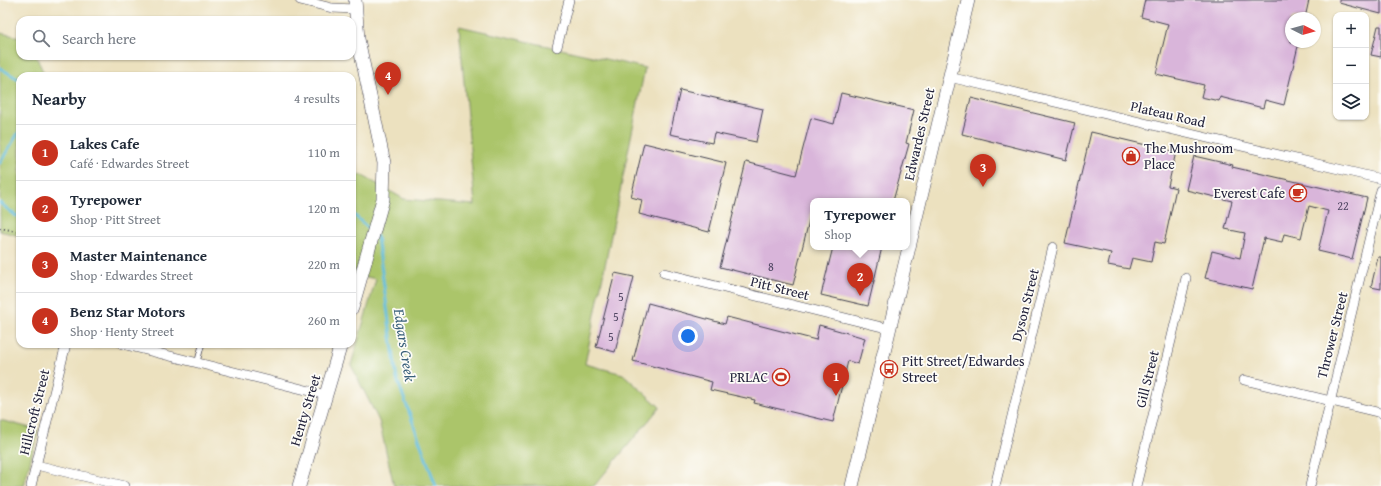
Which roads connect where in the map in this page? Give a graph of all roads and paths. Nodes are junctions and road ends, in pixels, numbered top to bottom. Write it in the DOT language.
graph roads {
  1 [pos="300,0"];
  2 [pos="569,0"];
  3 [pos="968,0"];
  4 [pos="355,4"];
  5 [pos="558,47"];
  6 [pos="949,77"];
  7 [pos="1381,179"];
  8 [pos="1381,190"];
  9 [pos="0,228"];
  10 [pos="16,231"];
  11 [pos="910,244"];
  12 [pos="1053,247"];
  13 [pos="908,250"];
  14 [pos="664,273"];
  15 [pos="1186,278"];
  16 [pos="356,295"];
  17 [pos="890,329"];
  18 [pos="65,348"];
  19 [pos="138,348"];
  20 [pos="201,348"];
  21 [pos="340,348"];
  22 [pos="197,363"];
  23 [pos="1244,380"];
  24 [pos="326,395"];
  25 [pos="1330,401"];
  26 [pos="1381,413"];
  27 [pos="36,465"];
  28 [pos="31,486"];
  29 [pos="125,486"];
  30 [pos="299,486"];
  31 [pos="852,486"];
  32 [pos="995,486"];
  33 [pos="1136,486"];
  34 [pos="1310,486"];
  1 -- 4 [label="street"];
  2 -- 5 [label="street"];
  3 -- 6 [label="street, Edwardes Street"];
  4 -- 16 [label="street"];
  6 -- 7 [label="street, Plateau Road"];
  6 -- 11 [label="street, Edwardes Street"];
  8 -- 25 [label="street, Thrower Street"];
  9 -- 10 [label="path"];
  12 -- 32 [label="street, Dyson Street"];
  13 -- 17 [label="street, Edwardes Street"];
  14 -- 17 [label="street, Pitt Street"];
  15 -- 33 [label="street, Gill Street"];
  17 -- 31 [label="street, Edwardes Street"];
  18 -- 27 [label="street, Hillcroft Street"];
  19 -- 22 [label="street"];
  20 -- 22 [label="lane"];
  21 -- 24 [label="street, Henty Street"];
  22 -- 24 [label="street"];
  23 -- 25 [label="street"];
  24 -- 30 [label="street, Henty Street"];
  25 -- 26 [label="street"];
  25 -- 34 [label="street, Thrower Street"];
  27 -- 28 [label="street, Hillcroft Street"];
  27 -- 29 [label="street"];
}
